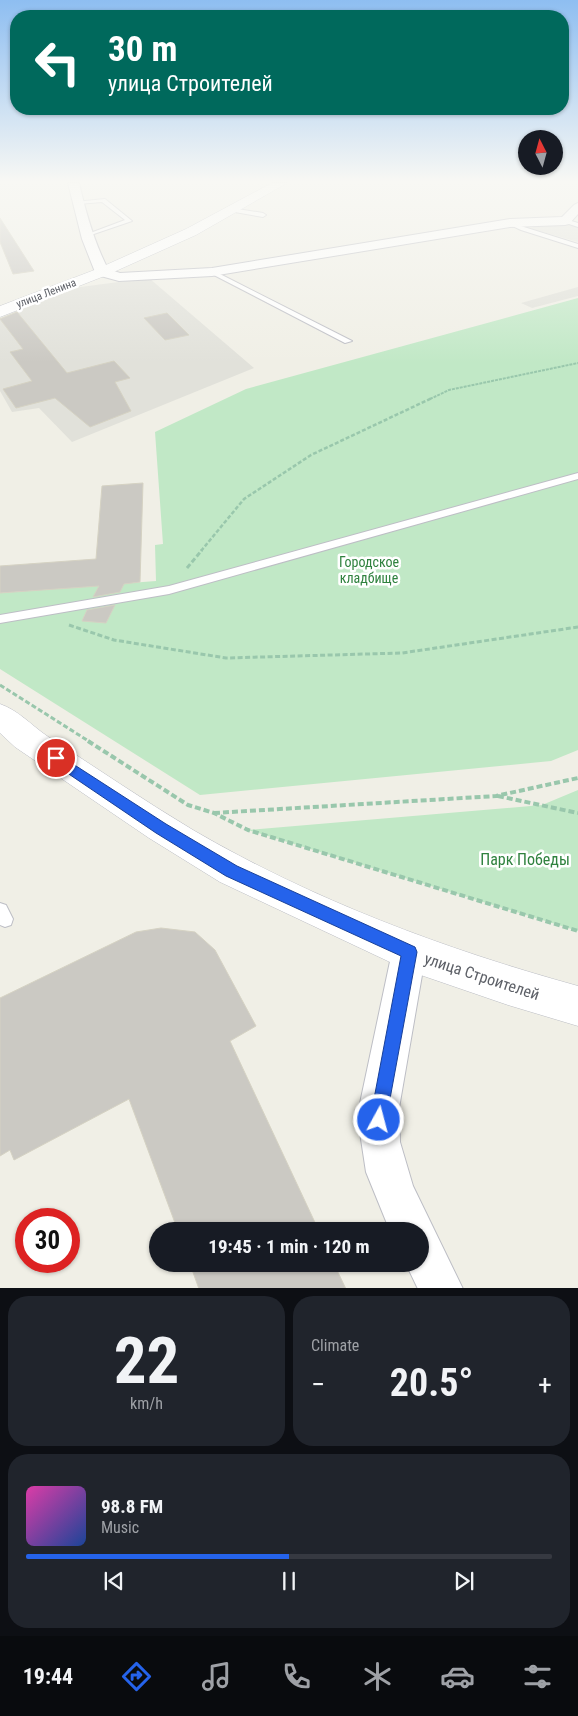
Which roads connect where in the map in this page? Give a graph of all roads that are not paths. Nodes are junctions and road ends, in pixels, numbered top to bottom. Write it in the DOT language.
graph roads {
  1 [pos="90,243"];
  2 [pos="166,243"];
  3 [pos="388,243"];
  4 [pos="102,272"];
  5 [pos="212,272"];
  6 [pos="1,311"];
  7 [pos="348,341"];
  8 [pos="578,476"];
  9 [pos="0,620"];
  10 [pos="3,702"];
  11 [pos="409,952"];
  12 [pos="578,1006"];
  13 [pos="408,1222"];
  14 [pos="429,1264"];
  15 [pos="441,1288"];
  1 -- 4 [label="street"];
  2 -- 4 [label="street, улица Ленина"];
  3 -- 5 [label="street"];
  4 -- 5 [label="street"];
  4 -- 6 [label="street, улица Ленина"];
  5 -- 7 [label="lane"];
  8 -- 9 [label="lane"];
  10 -- 11 [label="street, улица Строителей"];
  11 -- 12 [label="street, улица Строителей"];
  11 -- 13 [label="street"];
  14 -- 15 [label="street"];
}
